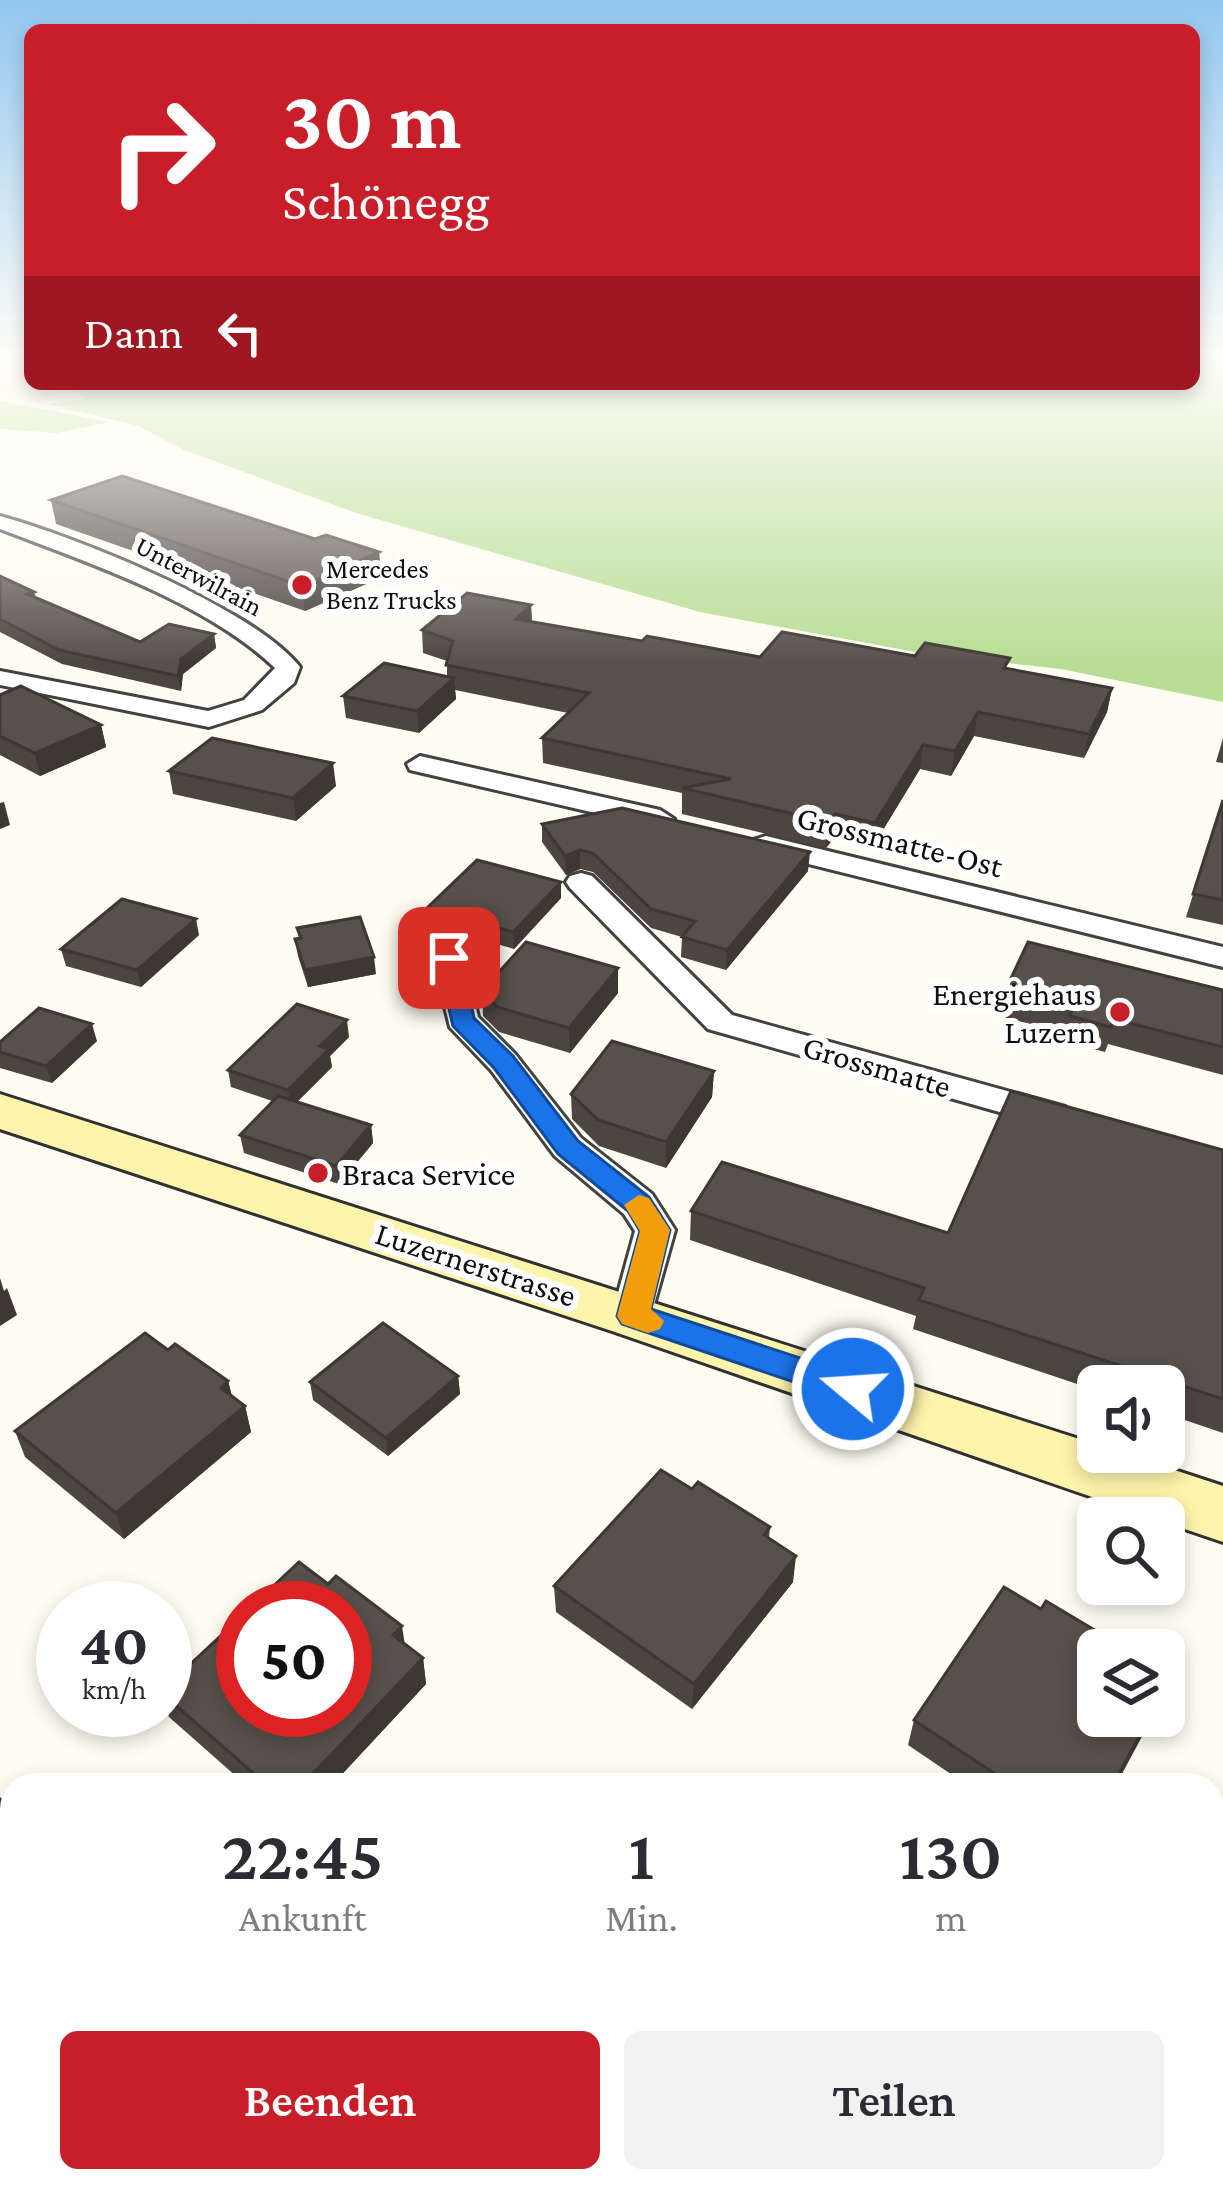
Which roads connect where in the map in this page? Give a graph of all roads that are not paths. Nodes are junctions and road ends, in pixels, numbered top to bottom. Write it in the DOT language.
graph roads {
  1 [pos="0,522"];
  2 [pos="0,677"];
  3 [pos="420,764"];
  4 [pos="697,828"];
  5 [pos="742,839"];
  6 [pos="581,882"];
  7 [pos="1223,957"];
  8 [pos="449,958"];
  9 [pos="0,1111"];
  10 [pos="1089,1125"];
  11 [pos="633,1316"];
  12 [pos="1223,1514"];
  1 -- 2 [label="street, Unterwilrain"];
  3 -- 4 [label="street"];
  5 -- 7 [label="street, Grossmatte-Ost"];
  6 -- 10 [label="street, Grossmatte"];
  8 -- 11 [label="street"];
  9 -- 11 [label="main road, Luzernerstrasse"];
  11 -- 12 [label="main road, Luzernerstrasse"];
}
